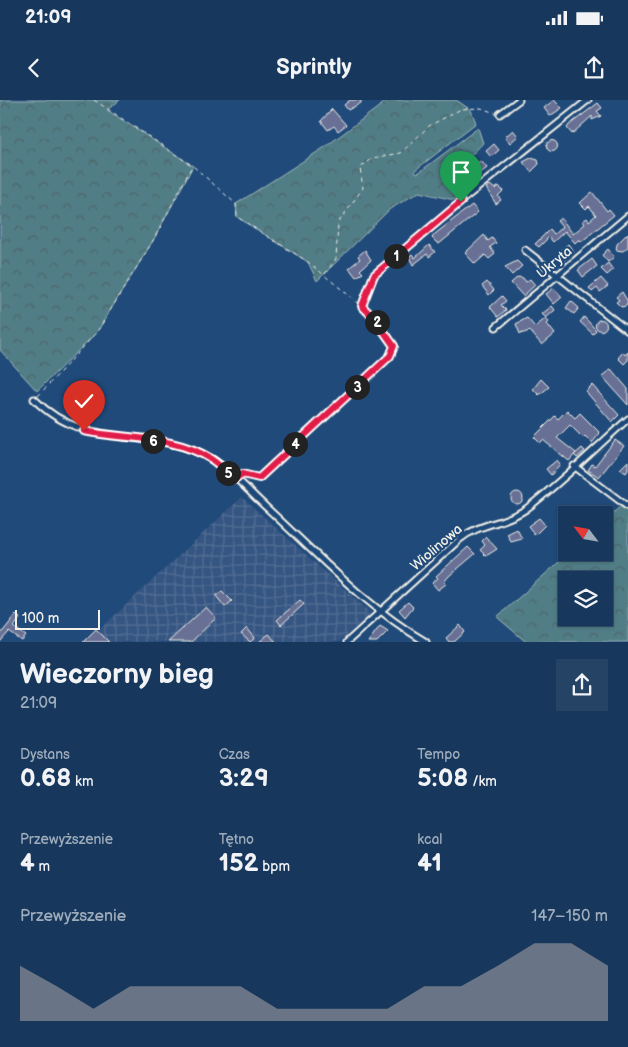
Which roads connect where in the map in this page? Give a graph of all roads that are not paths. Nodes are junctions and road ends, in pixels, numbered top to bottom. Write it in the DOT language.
graph roads {
  1 [pos="518,100"];
  2 [pos="588,100"];
  3 [pos="500,114"];
  4 [pos="461,202"];
  5 [pos="628,216"];
  6 [pos="526,250"];
  7 [pos="556,274"];
  8 [pos="496,327"];
  9 [pos="628,331"];
  10 [pos="34,399"];
  11 [pos="628,419"];
  12 [pos="574,466"];
  13 [pos="628,507"];
  14 [pos="381,612"];
  15 [pos="347,642"];
  16 [pos="426,642"];
  1 -- 3 [label="street"];
  2 -- 4 [label="street"];
  5 -- 7 [label="street, Ukryta"];
  6 -- 7 [label="street"];
  7 -- 8 [label="street, Ukryta"];
  7 -- 9 [label="street"];
  10 -- 14 [label="street"];
  11 -- 12 [label="street, Wiolinowa"];
  12 -- 13 [label="street"];
  12 -- 14 [label="street, Wiolinowa"];
  14 -- 15 [label="street, Wiolinowa"];
  14 -- 16 [label="street"];
}
